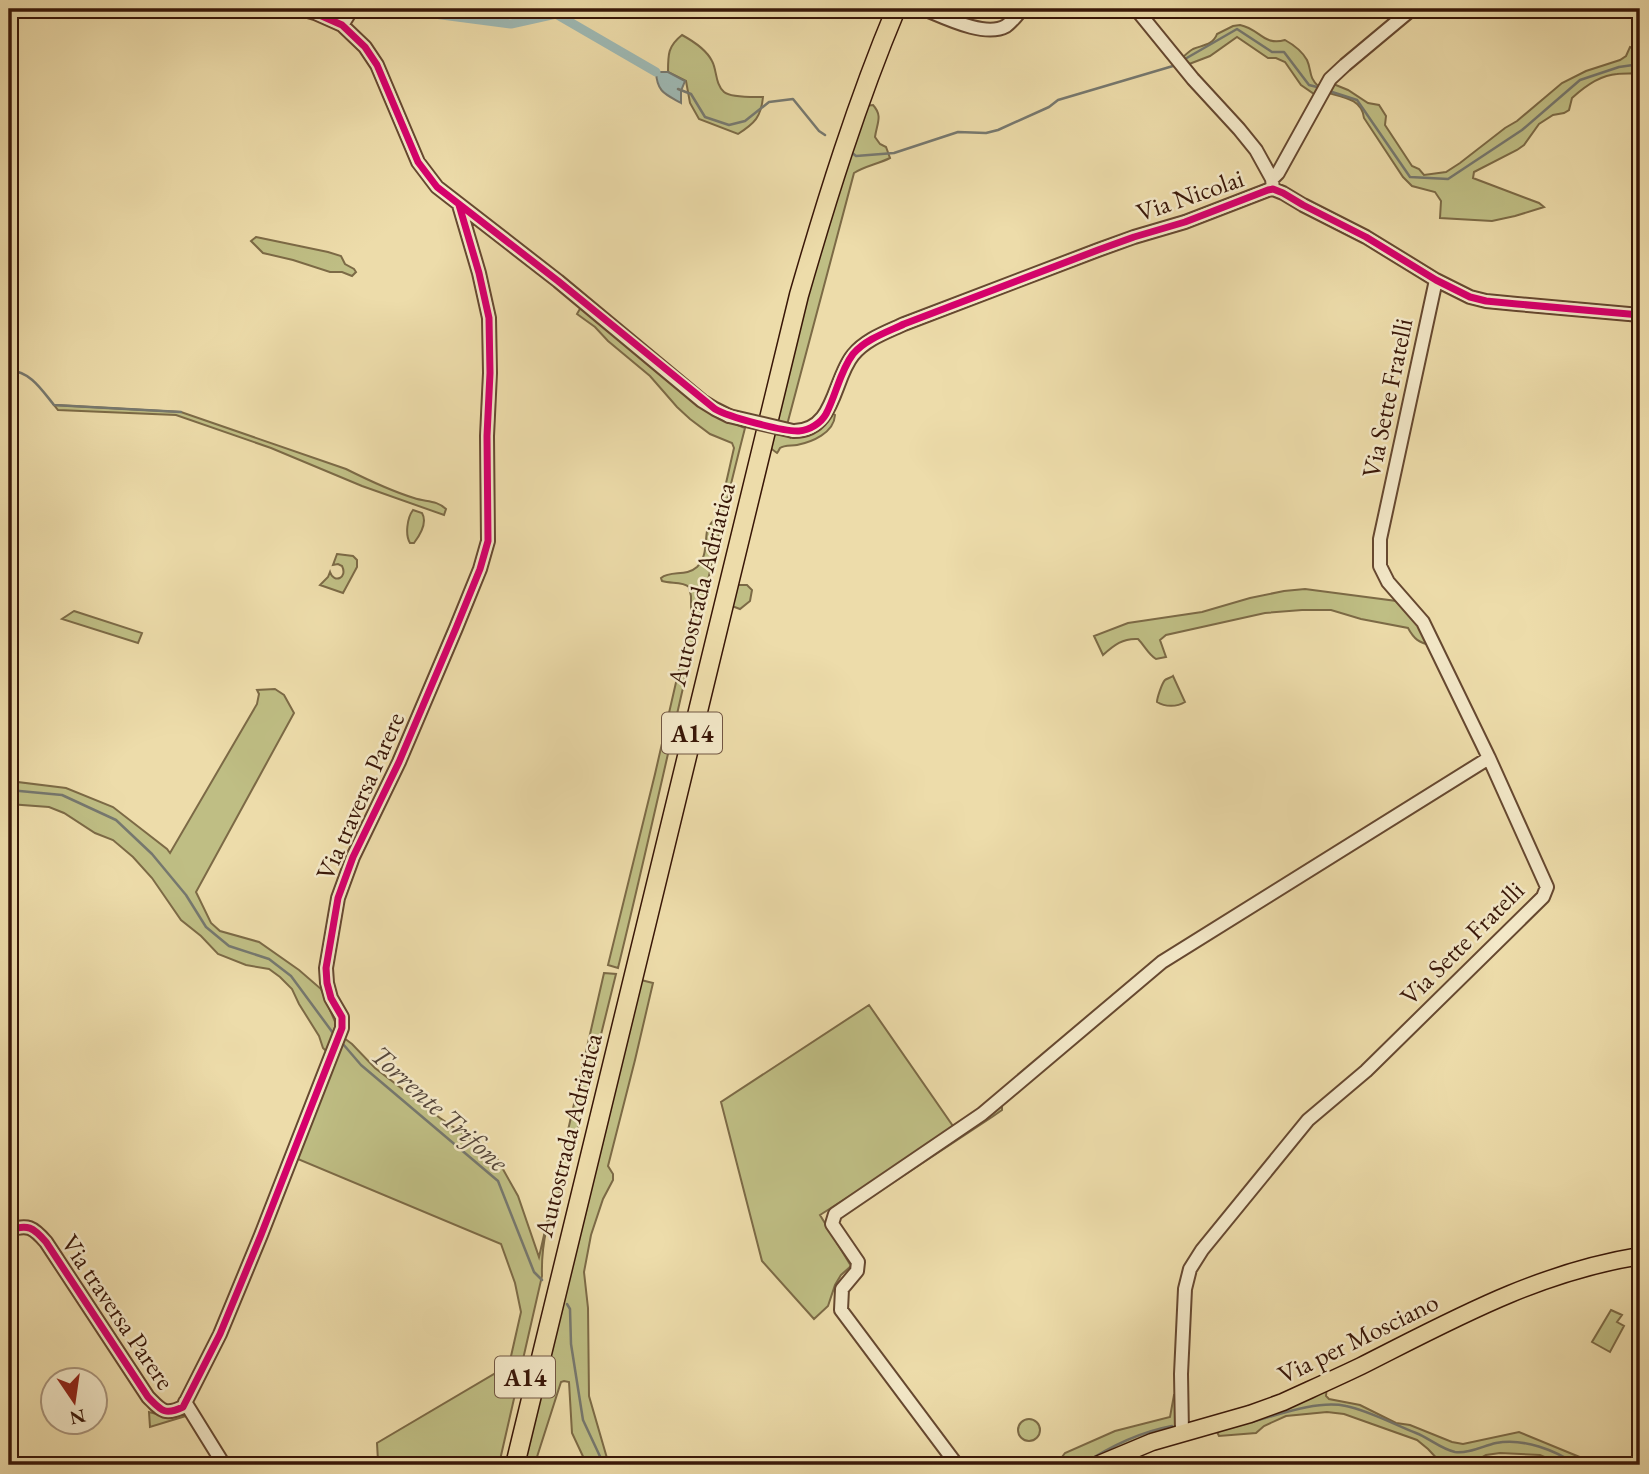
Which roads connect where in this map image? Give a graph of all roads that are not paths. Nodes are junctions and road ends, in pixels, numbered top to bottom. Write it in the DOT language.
graph roads {
  1 [pos="301,9"];
  2 [pos="352,9"];
  3 [pos="883,9"];
  4 [pos="896,9"];
  5 [pos="924,9"];
  6 [pos="1022,9"];
  7 [pos="1136,9"];
  8 [pos="1412,9"];
  9 [pos="342,25"];
  10 [pos="1273,184"];
  11 [pos="459,205"];
  12 [pos="1436,279"];
  13 [pos="1640,315"];
  14 [pos="1489,758"];
  15 [pos="9,1230"];
  16 [pos="1640,1256"];
  17 [pos="185,1402"];
  18 [pos="1182,1432"];
  19 [pos="224,1465"];
  20 [pos="503,1465"];
  21 [pos="515,1465"];
  22 [pos="957,1465"];
  23 [pos="1097,1465"];
  1 -- 9 [label="street"];
  2 -- 9 [label="street"];
  3 -- 20 [label="highway, Autostrada Adriatica / A14"];
  4 -- 21 [label="highway, Autostrada Adriatica / A14"];
  5 -- 6 [label="street"];
  7 -- 10 [label="street"];
  8 -- 10 [label="street, Via Nicolai"];
  9 -- 11 [label="street"];
  10 -- 11 [label="street, Via Nicolai, bridge"];
  10 -- 12 [label="street, Via Nicolai"];
  11 -- 17 [label="street, Via traversa Parere"];
  12 -- 13 [label="street, Via Nicolai"];
  12 -- 14 [label="street, Via Sette Fratelli"];
  14 -- 18 [label="street, Via Sette Fratelli"];
  14 -- 22 [label="street"];
  15 -- 17 [label="street, Via traversa Parere"];
  16 -- 18 [label="main road, Via per Mosciano"];
  17 -- 19 [label="street"];
  18 -- 23 [label="main road, Via per Mosciano"];
}
